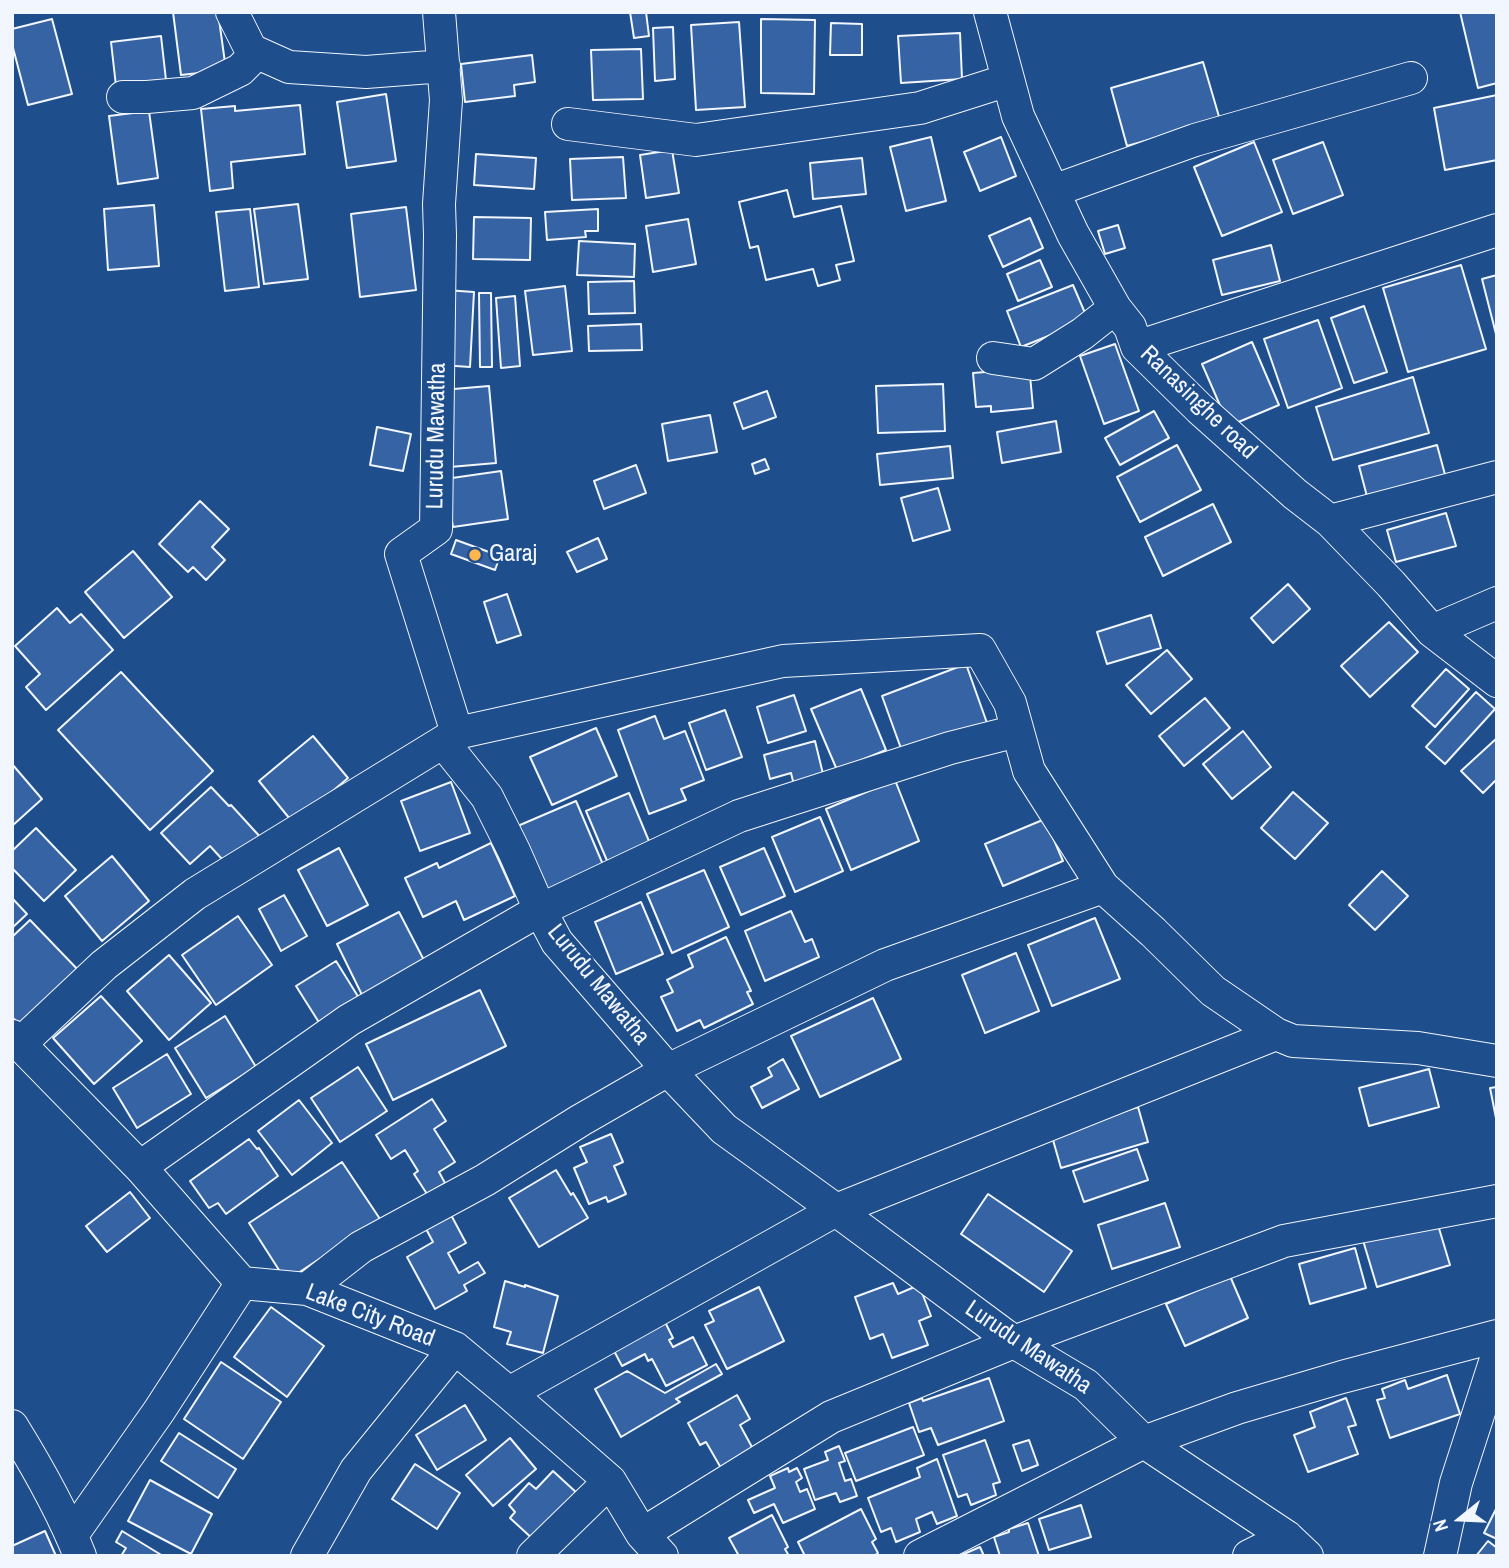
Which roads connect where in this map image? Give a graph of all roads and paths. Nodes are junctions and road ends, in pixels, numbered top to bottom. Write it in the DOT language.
graph roads {
  1 [pos="232,12"];
  2 [pos="439,12"];
  3 [pos="990,12"];
  4 [pos="257,52"];
  5 [pos="444,66"];
  6 [pos="1411,78"];
  7 [pos="1008,80"];
  8 [pos="123,97"];
  9 [pos="568,124"];
  10 [pos="1053,191"];
  11 [pos="1497,230"];
  12 [pos="1115,308"];
  13 [pos="1137,347"];
  14 [pos="993,358"];
  15 [pos="1497,477"];
  16 [pos="1330,520"];
  17 [pos="1497,603"];
  18 [pos="1432,631"];
  19 [pos="1497,681"];
  20 [pos="1017,731"];
  21 [pos="450,737"];
  22 [pos="1103,887"];
  23 [pos="540,910"];
  24 [pos="1276,1034"];
  25 [pos="16,1040"];
  26 [pos="1497,1061"];
  27 [pos="667,1070"];
  28 [pos="140,1167"];
  29 [pos="1497,1201"];
  30 [pos="836,1210"];
  31 [pos="243,1283"];
  32 [pos="307,1289"];
  33 [pos="1497,1336"];
  34 [pos="1014,1342"];
  35 [pos="455,1348"];
  36 [pos="1497,1356"];
  37 [pos="509,1393"];
  38 [pos="12,1426"];
  39 [pos="1144,1442"];
  40 [pos="610,1481"];
  41 [pos="76,1545"];
  42 [pos="652,1545"];
  43 [pos="1297,1547"];
  44 [pos="307,1556"];
  45 [pos="533,1556"];
  46 [pos="920,1556"];
  47 [pos="1249,1556"];
  48 [pos="1440,1556"];
  1 -- 4 [label="street"];
  2 -- 5 [label="street, Lurudu Mawatha"];
  3 -- 7 [label="street, Ranasinghe road"];
  4 -- 5 [label="street"];
  4 -- 8 [label="street"];
  5 -- 21 [label="street, Lurudu Mawatha"];
  6 -- 10 [label="street"];
  7 -- 9 [label="street"];
  7 -- 10 [label="street, Ranasinghe road"];
  10 -- 12 [label="street, Ranasinghe road"];
  11 -- 13 [label="street"];
  12 -- 13 [label="street, Ranasinghe road"];
  12 -- 14 [label="street"];
  13 -- 16 [label="street, Ranasinghe road"];
  15 -- 16 [label="street"];
  16 -- 18 [label="street, Ranasinghe road"];
  17 -- 18 [label="street"];
  18 -- 19 [label="street, Ranasinghe road"];
  20 -- 21 [label="street"];
  20 -- 22 [label="street"];
  20 -- 23 [label="street"];
  21 -- 23 [label="street, Lurudu Mawatha"];
  21 -- 25 [label="street"];
  22 -- 24 [label="street"];
  22 -- 27 [label="street"];
  23 -- 27 [label="street, Lurudu Mawatha"];
  23 -- 28 [label="street"];
  24 -- 26 [label="street"];
  24 -- 30 [label="street"];
  25 -- 28 [label="street"];
  27 -- 30 [label="street, Lurudu Mawatha"];
  27 -- 32 [label="street"];
  28 -- 31 [label="street"];
  29 -- 34 [label="street"];
  30 -- 34 [label="street, Lurudu Mawatha"];
  30 -- 37 [label="street"];
  31 -- 32 [label="street, Lake City Road"];
  31 -- 41 [label="street"];
  32 -- 35 [label="street, Lake City Road"];
  33 -- 39 [label="street"];
  34 -- 39 [label="street, Lurudu Mawatha"];
  34 -- 42 [label="street"];
  35 -- 37 [label="street, Lake City Road"];
  35 -- 44 [label="street"];
  36 -- 48 [label="street"];
  37 -- 40 [label="street, Lake City Road"];
  38 -- 41 [label="street"];
  39 -- 43 [label="street, Lurudu Mawatha"];
  39 -- 46 [label="street"];
  40 -- 42 [label="street, Lake City Road"];
  40 -- 45 [label="street"];
  43 -- 47 [label="street"];
}
